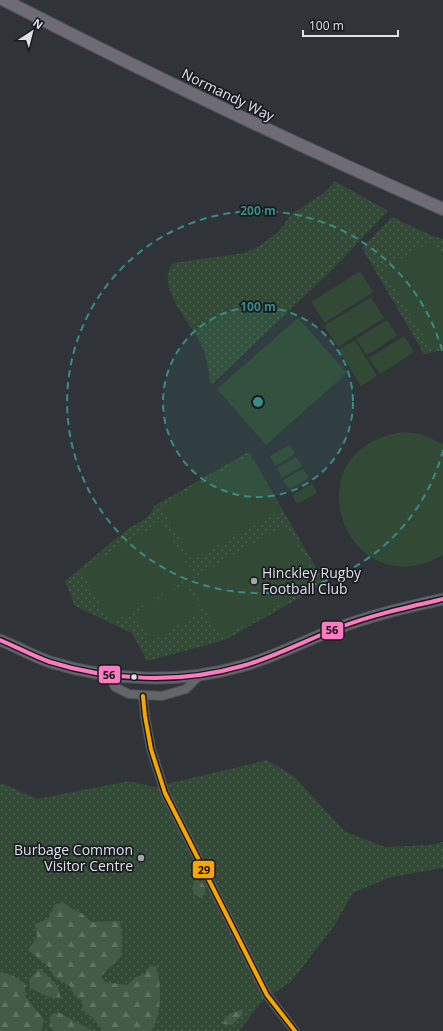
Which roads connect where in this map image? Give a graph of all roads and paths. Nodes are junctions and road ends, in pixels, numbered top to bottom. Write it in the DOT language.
graph roads {
  1 [pos="4,0"];
  2 [pos="443,209"];
  3 [pos="443,599"];
  4 [pos="0,640"];
  5 [pos="108,674"];
  6 [pos="200,675"];
  7 [pos="143,696"];
  8 [pos="295,1031"];
  1 -- 2 [label="main road, Normandy Way"];
  3 -- 6 [label="main road"];
  4 -- 5 [label="main road"];
  5 -- 6 [label="main road"];
  5 -- 7 [label="street"];
  6 -- 7 [label="street"];
  7 -- 8 [label="street"];
}
